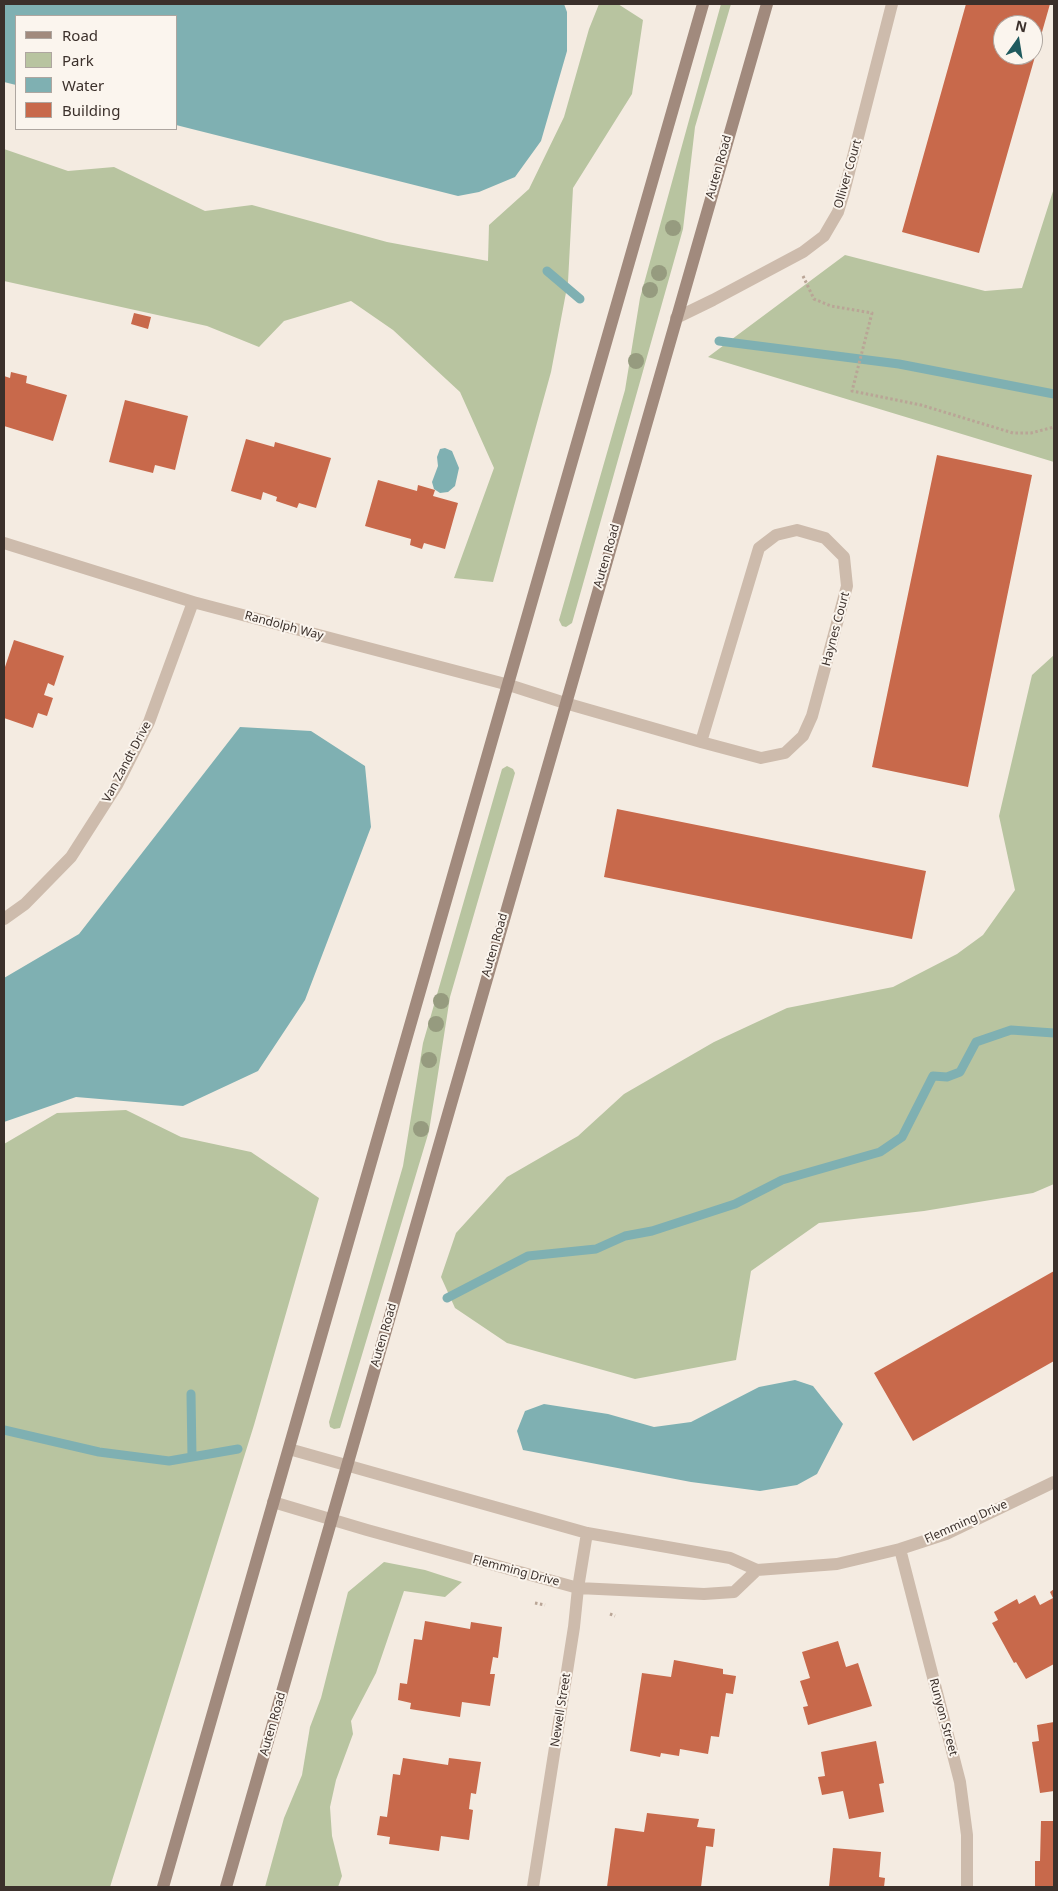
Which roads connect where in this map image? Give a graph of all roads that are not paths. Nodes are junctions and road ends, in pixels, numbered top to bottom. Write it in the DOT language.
graph roads {
  1 [pos="703,4"];
  2 [pos="767,4"];
  3 [pos="892,4"];
  4 [pos="676,318"];
  5 [pos="4,543"];
  6 [pos="194,602"];
  7 [pos="509,685"];
  8 [pos="565,703"];
  9 [pos="701,742"];
  10 [pos="4,919"];
  11 [pos="289,1449"];
  12 [pos="347,1466"];
  13 [pos="1054,1482"];
  14 [pos="273,1502"];
  15 [pos="332,1519"];
  16 [pos="587,1533"];
  17 [pos="900,1549"];
  18 [pos="757,1570"];
  19 [pos="578,1588"];
  20 [pos="163,1887"];
  21 [pos="226,1887"];
  22 [pos="533,1887"];
  23 [pos="967,1887"];
  1 -- 7 [label="street"];
  2 -- 4 [label="street, Auten Road"];
  3 -- 4 [label="street, Olliver Court"];
  4 -- 8 [label="street, Auten Road"];
  5 -- 6 [label="street, Randolph Way"];
  6 -- 7 [label="street, Randolph Way"];
  6 -- 10 [label="street, Van Zandt Drive"];
  7 -- 8 [label="street, Randolph Way"];
  7 -- 11 [label="street"];
  8 -- 9 [label="street, Haynes Court"];
  8 -- 12 [label="street, Auten Road"];
  9 -- 9 [label="street, Haynes Court"];
  11 -- 12 [label="street, Flemming Drive"];
  11 -- 14 [label="street"];
  12 -- 15 [label="street, Auten Road"];
  12 -- 16 [label="street, Flemming Drive"];
  13 -- 17 [label="street, Flemming Drive"];
  14 -- 15 [label="street, Flemming Drive"];
  14 -- 20 [label="street"];
  15 -- 19 [label="street, Flemming Drive"];
  15 -- 21 [label="street, Auten Road"];
  16 -- 18 [label="street, Flemming Drive"];
  16 -- 19 [label="street, Newell Street"];
  17 -- 18 [label="street, Flemming Drive"];
  17 -- 23 [label="street, Runyon Street"];
  18 -- 19 [label="street, Flemming Drive"];
  19 -- 22 [label="street, Newell Street"];
}
